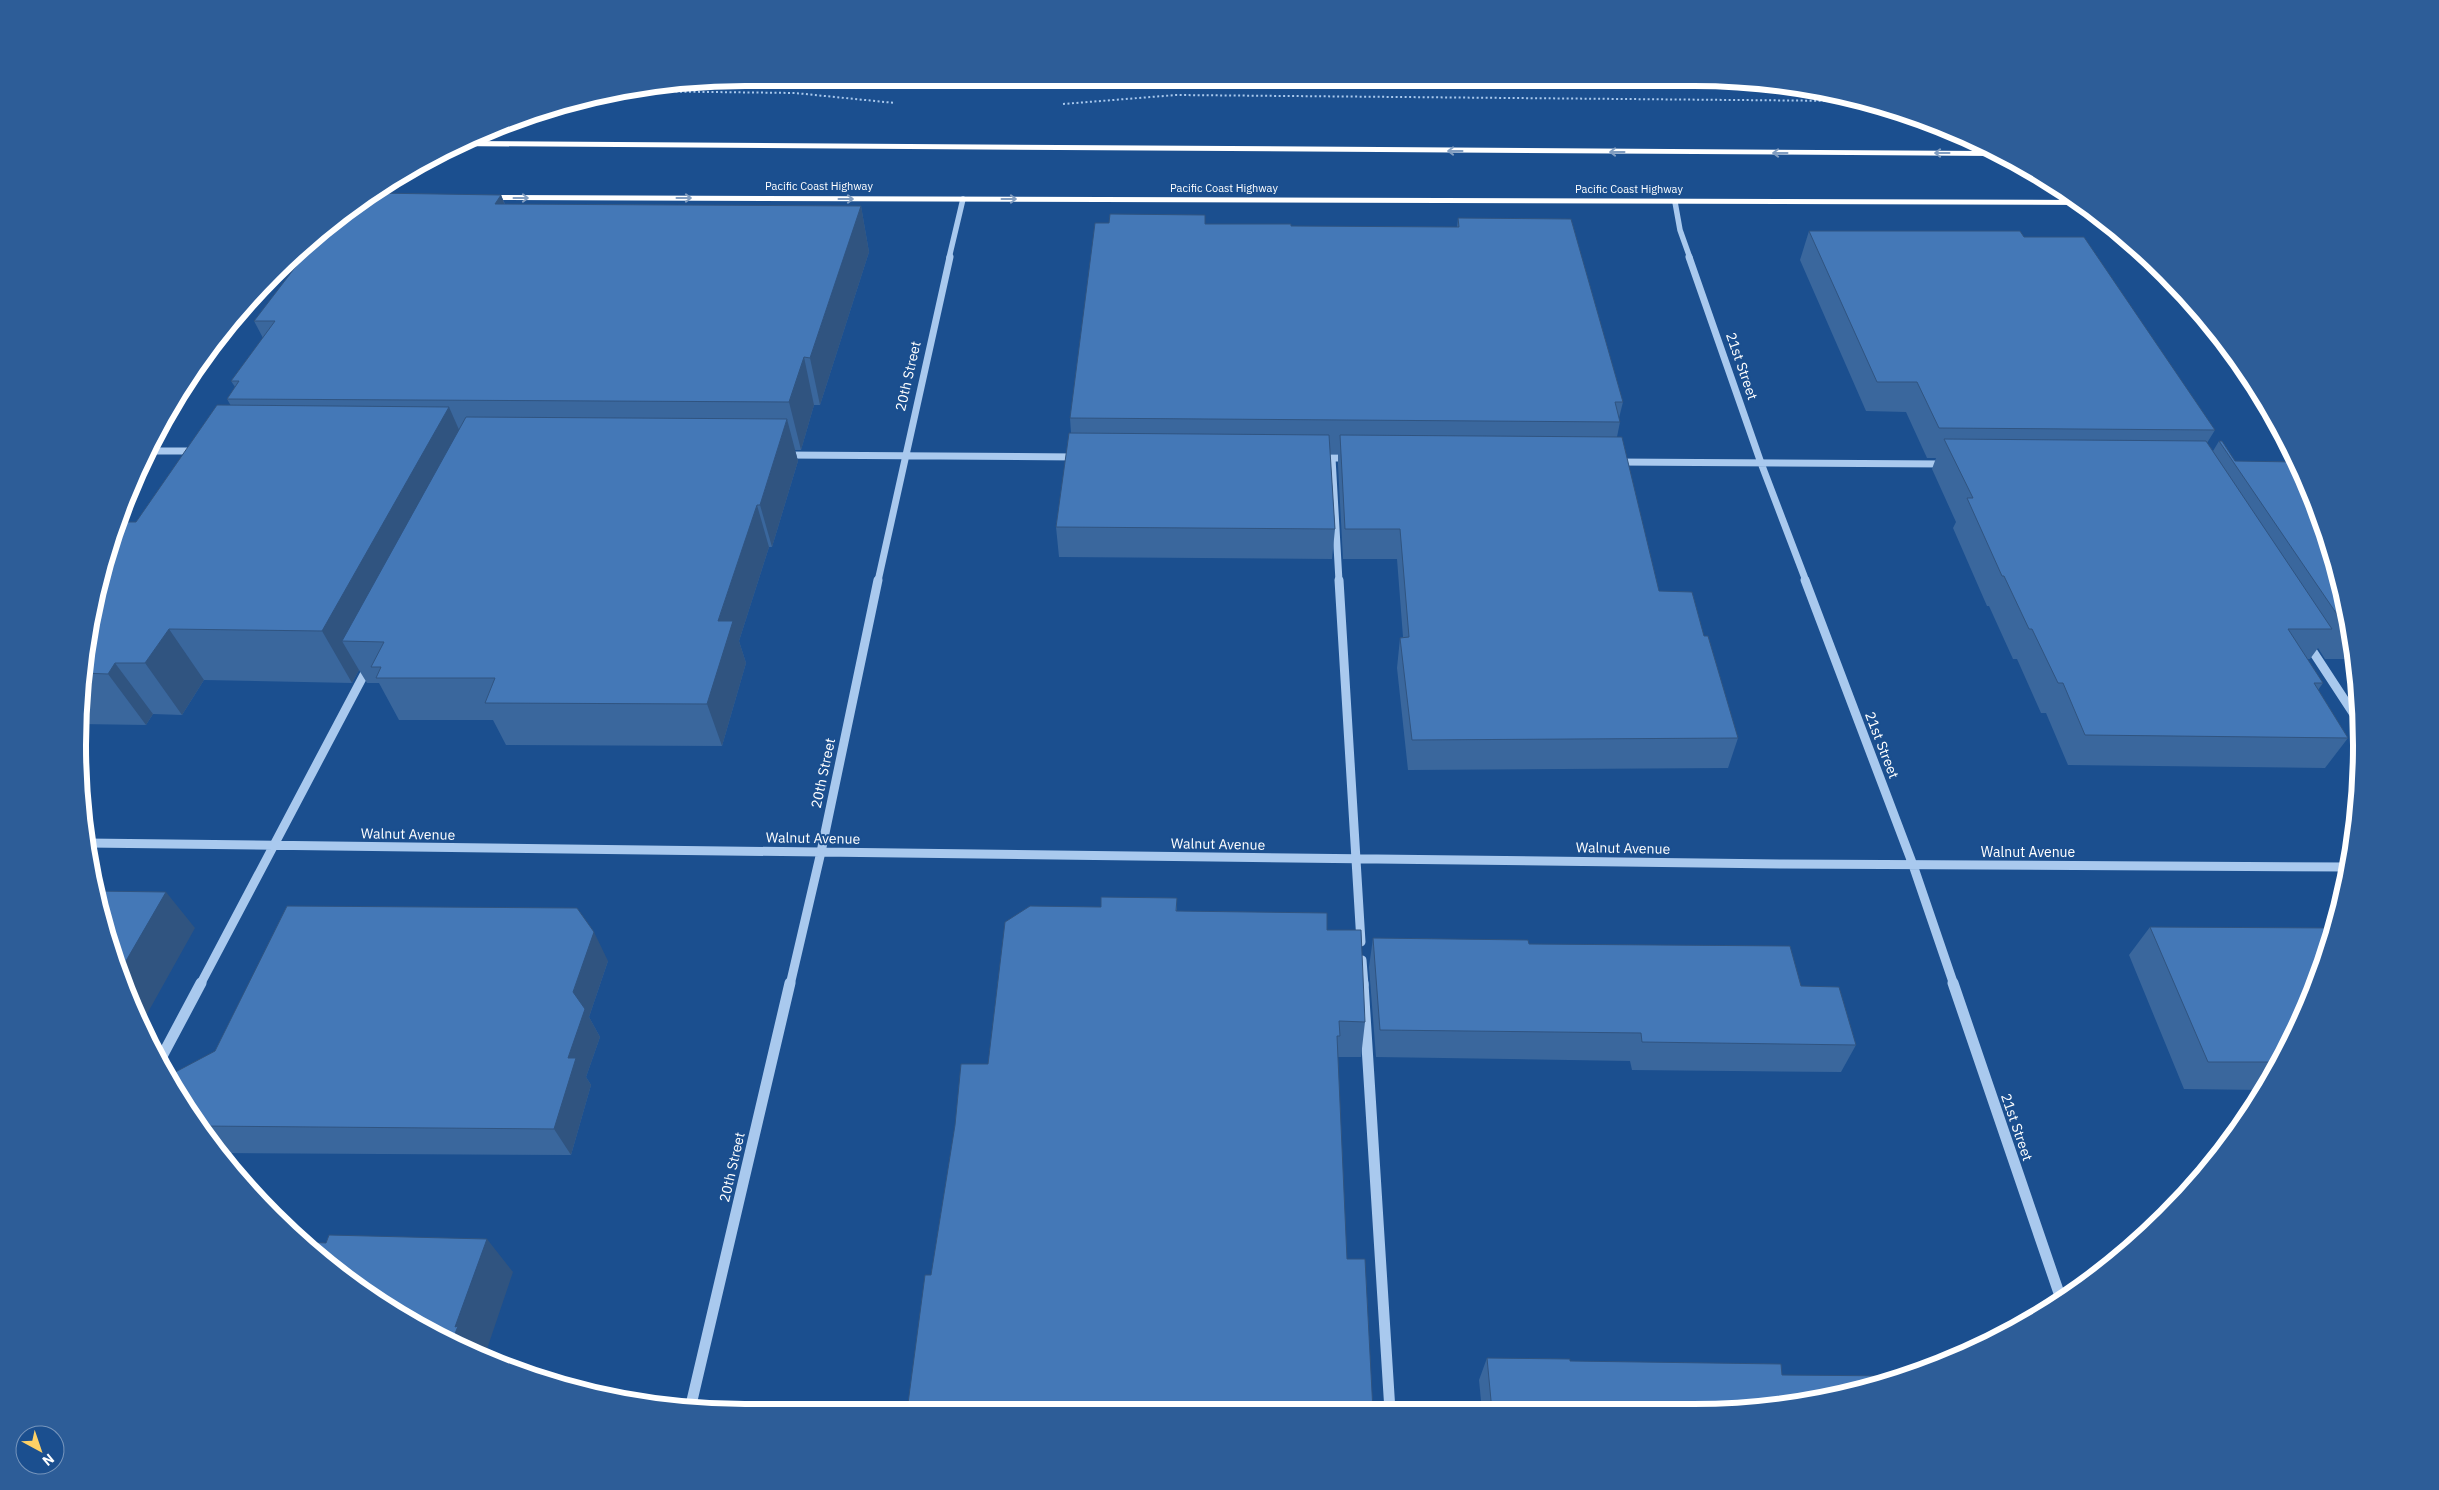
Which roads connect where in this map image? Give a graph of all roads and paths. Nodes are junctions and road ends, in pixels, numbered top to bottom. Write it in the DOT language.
graph roads {
  1 [pos="670,91"];
  2 [pos="1831,101"];
  3 [pos="896,103"];
  4 [pos="1054,105"];
  5 [pos="475,144"];
  6 [pos="1985,154"];
  7 [pos="467,198"];
  8 [pos="963,199"];
  9 [pos="1675,202"];
  10 [pos="2068,203"];
  11 [pos="156,451"];
  12 [pos="202,451"];
  13 [pos="776,455"];
  14 [pos="904,456"];
  15 [pos="1083,457"];
  16 [pos="1312,458"];
  17 [pos="1332,458"];
  18 [pos="1352,458"];
  19 [pos="1612,462"];
  20 [pos="1761,463"];
  21 [pos="1957,464"];
  22 [pos="2305,640"];
  23 [pos="371,662"];
  24 [pos="2351,710"];
  25 [pos="94,843"];
  26 [pos="274,846"];
  27 [pos="821,852"];
  28 [pos="1356,859"];
  29 [pos="1913,865"];
  30 [pos="2341,866"];
  31 [pos="164,1053"];
  32 [pos="2059,1294"];
  33 [pos="692,1401"];
  34 [pos="1390,1404"];
  1 -- 3 [label="path"];
  2 -- 4 [label="path"];
  6 -- 5 [label="highway, one-way"];
  7 -- 8 [label="highway, Pacific Coast Highway, one-way"];
  8 -- 9 [label="highway, Pacific Coast Highway, one-way"];
  8 -- 14 [label="street, 20th Street"];
  9 -- 10 [label="highway, Pacific Coast Highway"];
  9 -- 20 [label="street, 21st Street"];
  11 -- 12 [label="street"];
  13 -- 14 [label="street"];
  14 -- 15 [label="street"];
  14 -- 27 [label="street, 20th Street"];
  16 -- 17 [label="street"];
  17 -- 18 [label="street"];
  17 -- 28 [label="street"];
  19 -- 20 [label="street"];
  20 -- 21 [label="street"];
  20 -- 29 [label="street, 21st Street"];
  22 -- 24 [label="lane"];
  23 -- 26 [label="street"];
  25 -- 26 [label="street, Walnut Avenue"];
  26 -- 27 [label="street, Walnut Avenue"];
  26 -- 31 [label="street"];
  27 -- 28 [label="street, Walnut Avenue"];
  27 -- 33 [label="street, 20th Street"];
  28 -- 29 [label="street, Walnut Avenue"];
  28 -- 34 [label="street"];
  29 -- 30 [label="street, Walnut Avenue"];
  29 -- 32 [label="street, 21st Street"];
}
